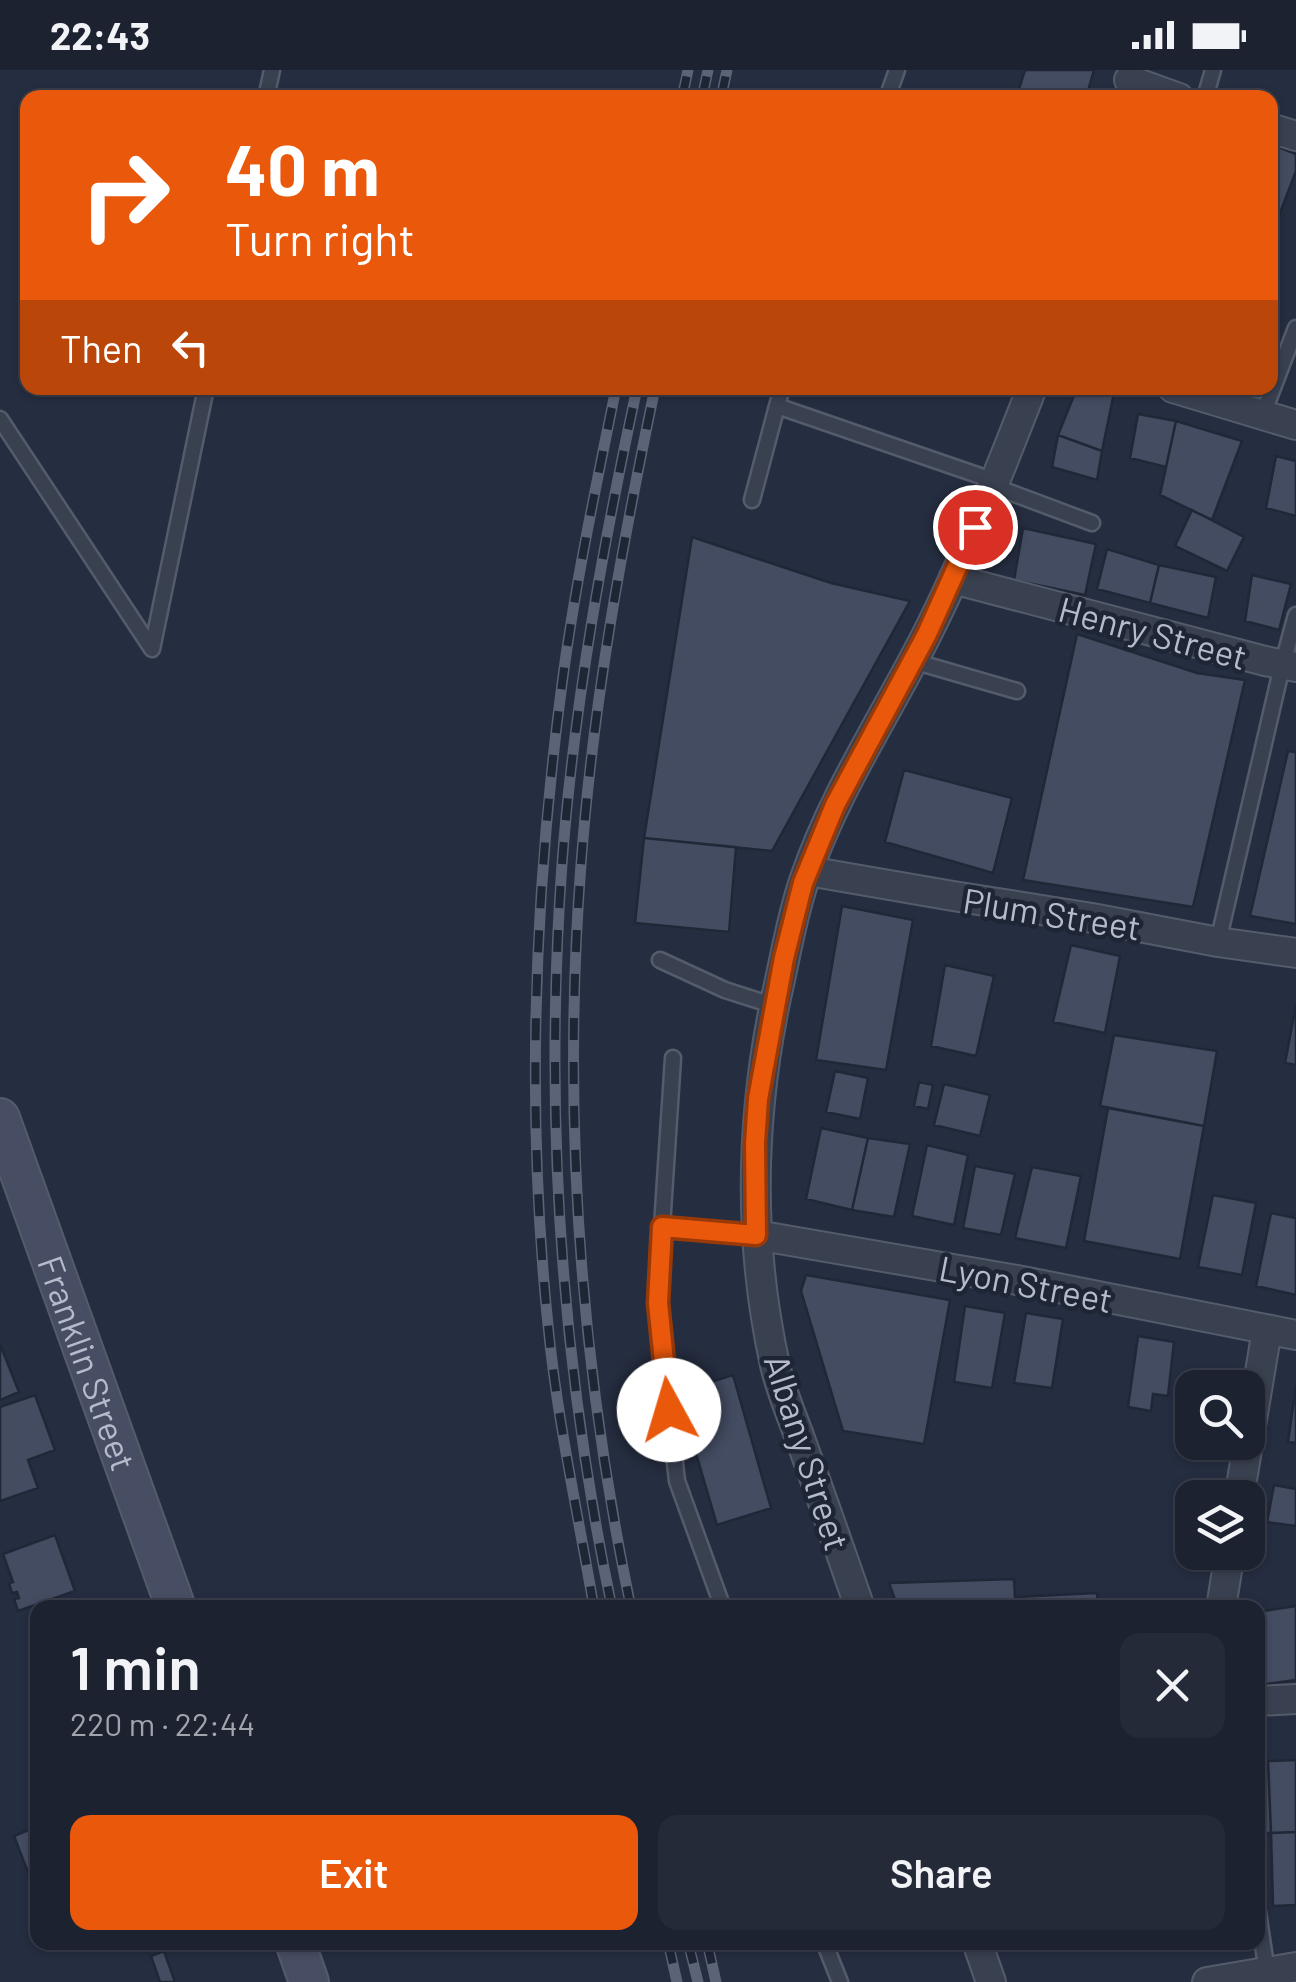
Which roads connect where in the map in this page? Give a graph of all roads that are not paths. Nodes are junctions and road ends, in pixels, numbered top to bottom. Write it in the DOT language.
graph roads {
  1 [pos="1128,82"];
  2 [pos="1154,90"];
  3 [pos="1296,328"];
  4 [pos="1278,375"];
  5 [pos="205,395"];
  6 [pos="780,395"];
  7 [pos="1029,395"];
  8 [pos="1197,395"];
  9 [pos="1270,395"];
  10 [pos="777,406"];
  11 [pos="1263,414"];
  12 [pos="0,419"];
  13 [pos="1296,425"];
  14 [pos="994,483"];
  15 [pos="752,500"];
  16 [pos="1092,523"];
  17 [pos="953,579"];
  18 [pos="1296,615"];
  19 [pos="912,661"];
  20 [pos="1289,667"];
  21 [pos="1017,691"];
  22 [pos="808,871"];
  23 [pos="1225,943"];
  24 [pos="1296,953"];
  25 [pos="660,960"];
  26 [pos="775,1006"];
  27 [pos="672,1058"];
  28 [pos="0,1118"];
  29 [pos="662,1227"];
  30 [pos="756,1235"];
  31 [pos="1266,1330"];
  32 [pos="1296,1335"];
  33 [pos="1242,1480"];
  34 [pos="1227,1570"];
  35 [pos="173,1600"];
  36 [pos="720,1600"];
  37 [pos="857,1600"];
  38 [pos="1223,1600"];
  39 [pos="1296,1699"];
  40 [pos="1265,1701"];
  41 [pos="298,1950"];
  42 [pos="827,1950"];
  43 [pos="981,1950"];
  44 [pos="1264,1950"];
  45 [pos="1296,1967"];
  46 [pos="1267,1972"];
  47 [pos="309,1982"];
  48 [pos="840,1982"];
  49 [pos="991,1982"];
  50 [pos="1207,1982"];
  1 -- 2 [label="street"];
  3 -- 4 [label="lane"];
  5 -- 12 [label="lane"];
  6 -- 10 [label="lane"];
  7 -- 14 [label="street, Albany Street"];
  8 -- 11 [label="street"];
  9 -- 11 [label="lane"];
  10 -- 14 [label="lane"];
  10 -- 15 [label="lane"];
  11 -- 13 [label="street"];
  14 -- 16 [label="lane"];
  14 -- 17 [label="street, Albany Street"];
  17 -- 19 [label="street, Albany Street"];
  17 -- 20 [label="street, Henry Street"];
  18 -- 20 [label="lane"];
  19 -- 21 [label="lane"];
  19 -- 22 [label="street, Albany Street"];
  20 -- 23 [label="lane"];
  22 -- 23 [label="street, Plum Street"];
  22 -- 26 [label="street, Albany Street"];
  23 -- 24 [label="street, Plum Street"];
  25 -- 26 [label="lane"];
  26 -- 30 [label="street, Albany Street"];
  27 -- 29 [label="lane"];
  28 -- 35 [label="main road, Franklin Street"];
  29 -- 30 [label="lane"];
  29 -- 36 [label="lane"];
  30 -- 31 [label="street, Lyon Street"];
  30 -- 37 [label="street, Albany Street"];
  31 -- 32 [label="street, Lyon Street"];
  31 -- 33 [label="street"];
  34 -- 38 [label="street"];
  39 -- 40 [label="street"];
  41 -- 47 [label="main road"];
  42 -- 48 [label="lane"];
  43 -- 49 [label="street"];
  44 -- 46 [label="lane"];
  45 -- 46 [label="street"];
  46 -- 50 [label="street"];
}
